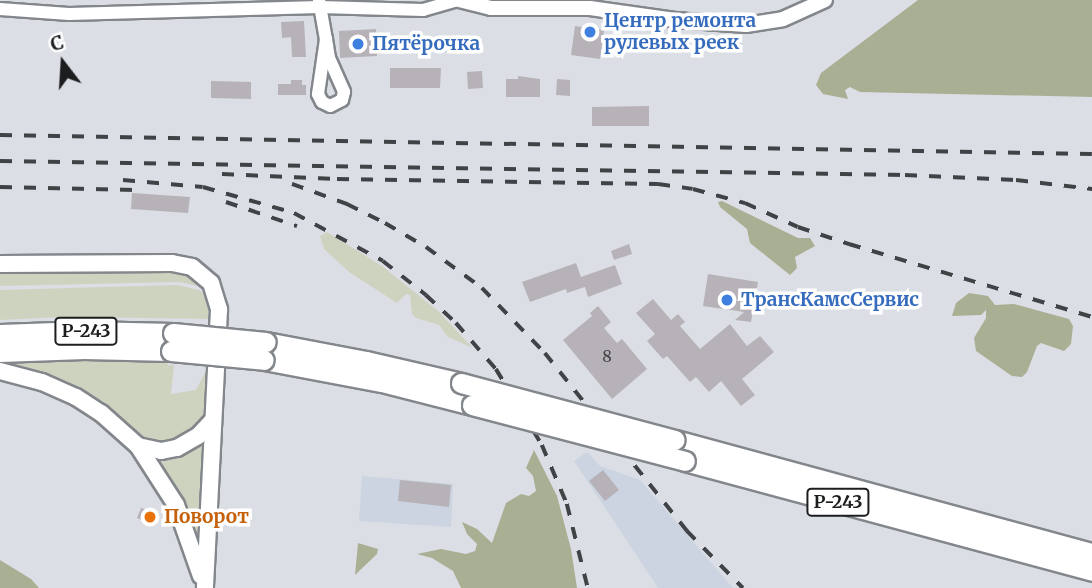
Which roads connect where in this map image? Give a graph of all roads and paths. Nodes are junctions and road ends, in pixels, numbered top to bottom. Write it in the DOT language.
graph roads {
  1 [pos="459,0"];
  2 [pos="825,0"];
  3 [pos="319,4"];
  4 [pos="548,4"];
  5 [pos="0,9"];
  6 [pos="326,39"];
  7 [pos="0,264"];
  8 [pos="0,334"];
  9 [pos="172,342"];
  10 [pos="265,351"];
  11 [pos="0,352"];
  12 [pos="0,371"];
  13 [pos="212,421"];
  14 [pos="138,446"];
  15 [pos="1092,553"];
  16 [pos="1092,571"];
  17 [pos="204,588"];
  1 -- 3 [label="street"];
  1 -- 4 [label="street"];
  2 -- 4 [label="street"];
  3 -- 5 [label="street"];
  3 -- 6 [label="street"];
  7 -- 13 [label="main road"];
  8 -- 9 [label="highway, Р-243"];
  9 -- 10 [label="highway, Р-243, bridge"];
  9 -- 11 [label="highway, Р-243"];
  10 -- 15 [label="highway, Р-243, bridge"];
  10 -- 16 [label="highway, Р-243, bridge"];
  12 -- 14 [label="main road"];
  13 -- 14 [label="main road"];
  13 -- 17 [label="main road"];
  14 -- 17 [label="main road"];
}
